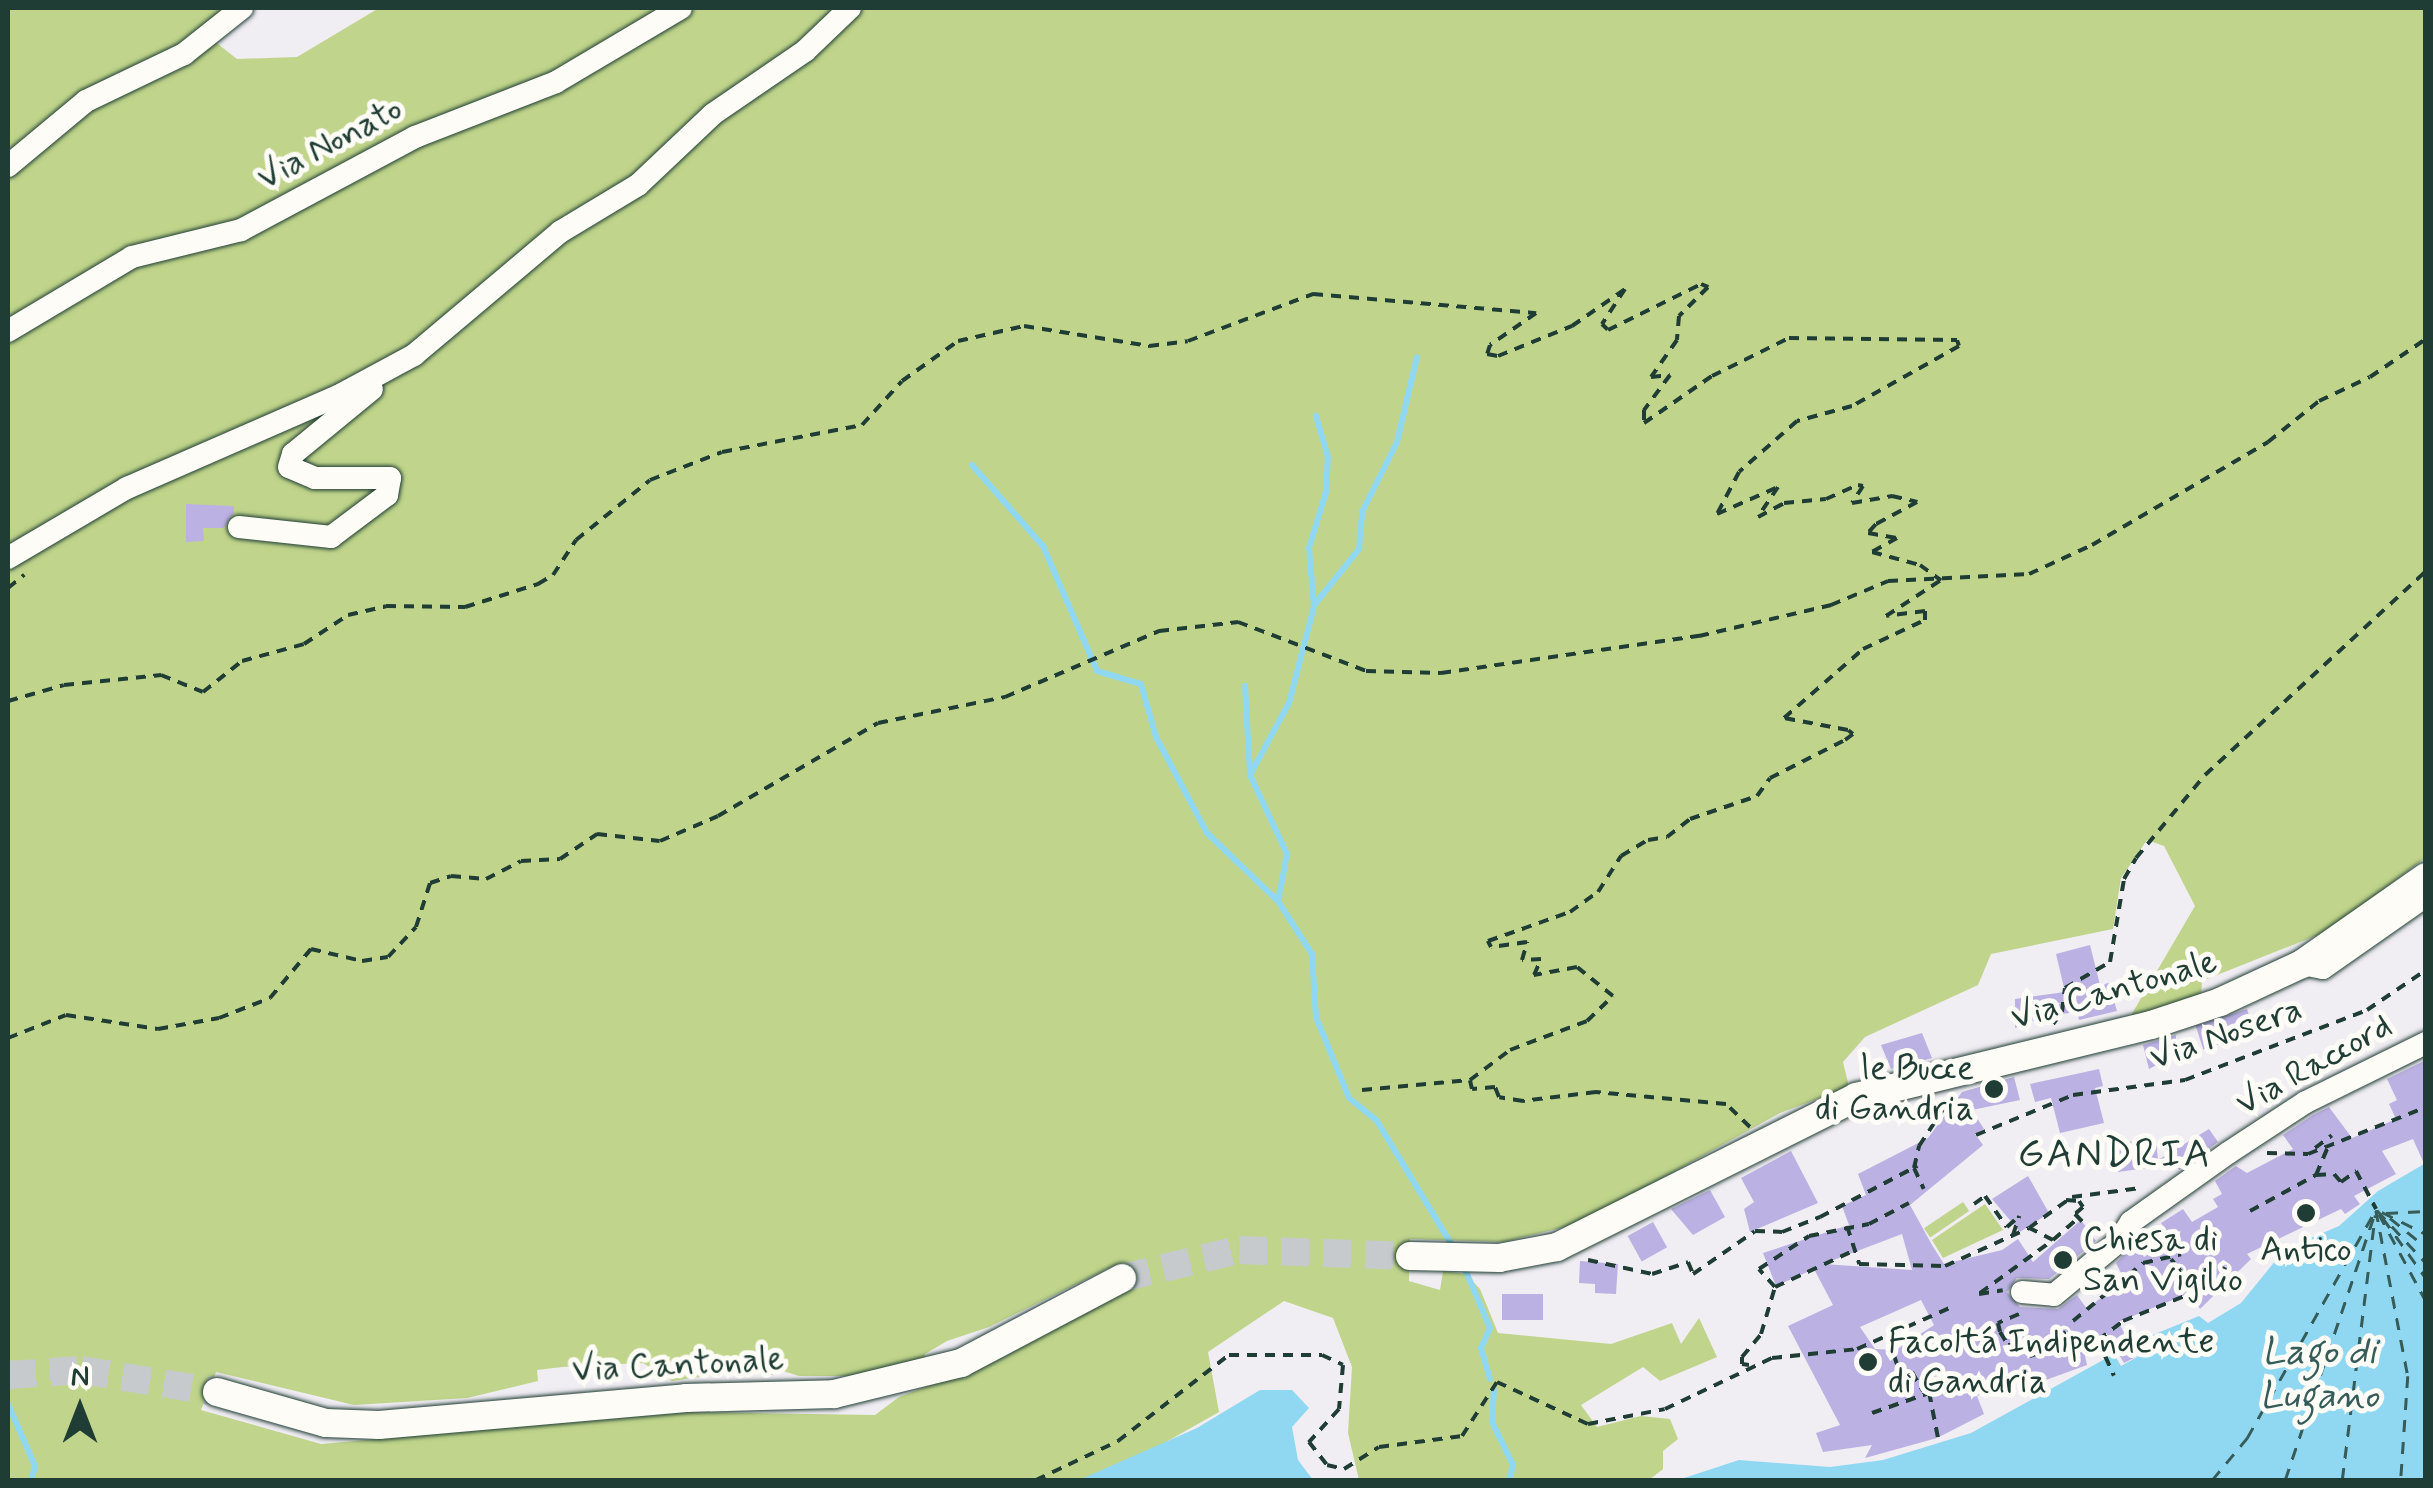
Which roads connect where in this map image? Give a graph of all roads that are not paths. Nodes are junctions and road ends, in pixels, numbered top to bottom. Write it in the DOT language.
graph roads {
  1 [pos="242,8"];
  2 [pos="682,8"];
  3 [pos="850,8"];
  4 [pos="8,166"];
  5 [pos="8,331"];
  6 [pos="392,369"];
  7 [pos="239,527"];
  8 [pos="8,558"];
  9 [pos="2426,877"];
  10 [pos="2426,896"];
  11 [pos="2302,964"];
  12 [pos="2426,1043"];
  13 [pos="1410,1256"];
  14 [pos="1122,1278"];
  15 [pos="2022,1292"];
  16 [pos="217,1392"];
  1 -- 4 [label="street"];
  2 -- 5 [label="street, Via Nonato"];
  3 -- 6 [label="street"];
  6 -- 7 [label="street"];
  6 -- 8 [label="street"];
  9 -- 11 [label="main road, Via Cantonale"];
  10 -- 11 [label="street"];
  11 -- 13 [label="main road, Via Cantonale"];
  12 -- 15 [label="street, Via Raccord"];
  14 -- 16 [label="main road, Via Cantonale"];
}
